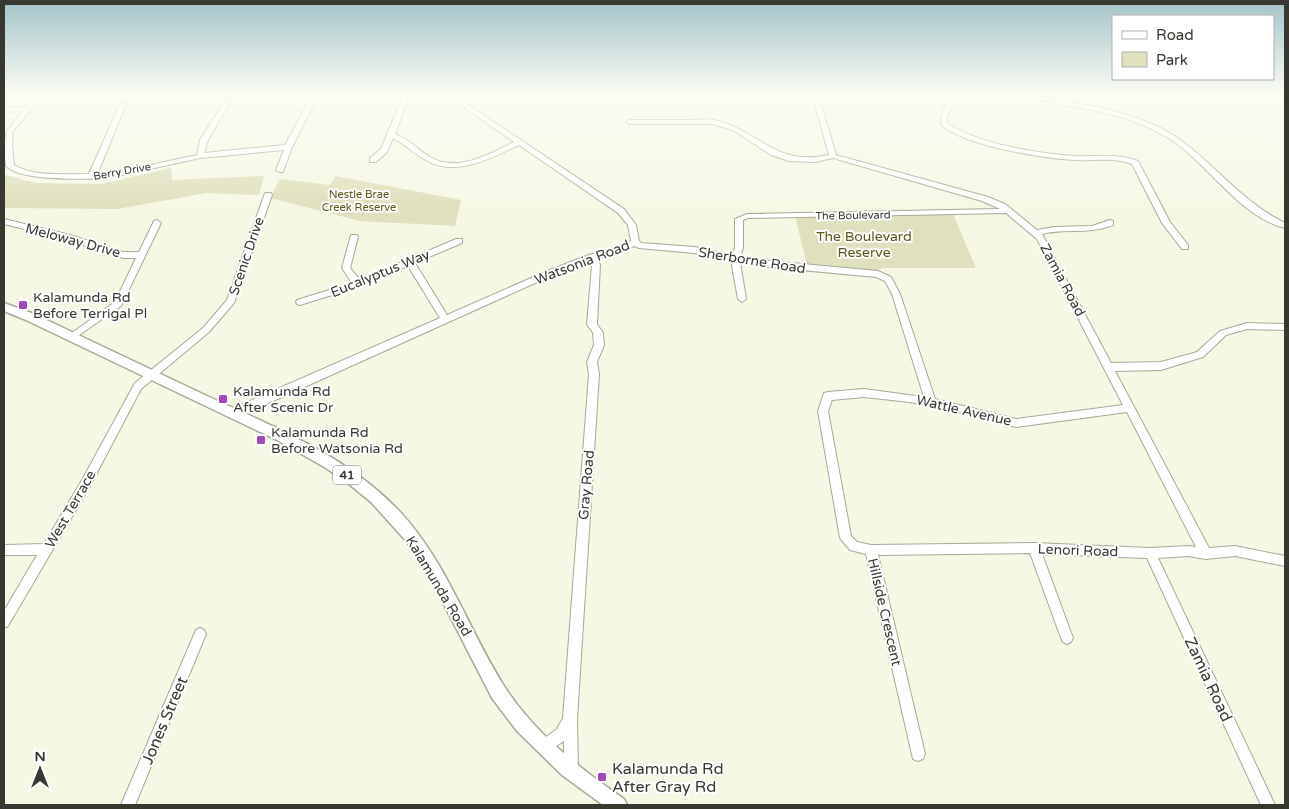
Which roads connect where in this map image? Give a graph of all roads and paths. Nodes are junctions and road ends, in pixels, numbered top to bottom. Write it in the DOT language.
graph roads {
  1 [pos="10,132"];
  2 [pos="111,132"];
  3 [pos="209,132"];
  4 [pos="296,132"];
  5 [pos="392,132"];
  6 [pos="505,132"];
  7 [pos="739,132"];
  8 [pos="826,132"];
  9 [pos="955,132"];
  10 [pos="1162,132"];
  11 [pos="391,135"];
  12 [pos="520,142"];
  13 [pos="288,147"];
  14 [pos="200,156"];
  15 [pos="833,156"];
  16 [pos="374,160"];
  17 [pos="7,168"];
  18 [pos="280,170"];
  19 [pos="92,177"];
  20 [pos="268,195"];
  21 [pos="1008,211"];
  22 [pos="4,222"];
  23 [pos="157,223"];
  24 [pos="1110,224"];
  25 [pos="1285,226"];
  26 [pos="1036,233"];
  27 [pos="354,237"];
  28 [pos="459,241"];
  29 [pos="635,242"];
  30 [pos="1185,246"];
  31 [pos="142,255"];
  32 [pos="592,257"];
  33 [pos="735,258"];
  34 [pos="409,261"];
  35 [pos="358,284"];
  36 [pos="742,298"];
  37 [pos="300,302"];
  38 [pos="4,307"];
  39 [pos="445,319"];
  40 [pos="1285,327"];
  41 [pos="72,337"];
  42 [pos="1109,367"];
  43 [pos="153,375"];
  44 [pos="278,395"];
  45 [pos="828,396"];
  46 [pos="931,402"];
  47 [pos="1130,408"];
  48 [pos="233,413"];
  49 [pos="248,420"];
  50 [pos="1034,548"];
  51 [pos="46,549"];
  52 [pos="4,550"];
  53 [pos="871,550"];
  54 [pos="1150,553"];
  55 [pos="1206,554"];
  56 [pos="1285,560"];
  57 [pos="4,622"];
  58 [pos="200,634"];
  59 [pos="1067,638"];
  60 [pos="570,719"];
  61 [pos="544,747"];
  62 [pos="918,754"];
  63 [pos="571,772"];
  64 [pos="128,805"];
  65 [pos="618,805"];
  66 [pos="1268,805"];
  1 -- 17 [label="street, Berry Drive"];
  2 -- 19 [label="street"];
  3 -- 14 [label="street"];
  4 -- 13 [label="street"];
  5 -- 11 [label="street"];
  6 -- 12 [label="street, Watsonia Road"];
  7 -- 15 [label="street"];
  8 -- 15 [label="street"];
  9 -- 30 [label="street"];
  10 -- 25 [label="street"];
  11 -- 12 [label="street"];
  11 -- 16 [label="street"];
  12 -- 29 [label="street, Watsonia Road"];
  13 -- 14 [label="street, Berry Drive"];
  13 -- 18 [label="street"];
  14 -- 19 [label="street, Berry Drive"];
  15 -- 21 [label="street, Zamia Road"];
  17 -- 19 [label="street, Berry Drive"];
  20 -- 43 [label="street, Scenic Drive"];
  21 -- 26 [label="street, Zamia Road"];
  21 -- 33 [label="street, The Boulevard"];
  22 -- 31 [label="street, Meloway Drive"];
  23 -- 31 [label="street"];
  24 -- 26 [label="street"];
  26 -- 42 [label="street, Zamia Road"];
  27 -- 35 [label="street"];
  28 -- 34 [label="street, Eucalyptus Way"];
  29 -- 32 [label="street, Watsonia Road"];
  29 -- 33 [label="street, Sherborne Road"];
  31 -- 41 [label="street"];
  32 -- 39 [label="street, Watsonia Road"];
  32 -- 60 [label="street, Gray Road"];
  33 -- 36 [label="street"];
  33 -- 46 [label="street, Sherborne Road"];
  34 -- 35 [label="street, Eucalyptus Way"];
  34 -- 39 [label="street"];
  35 -- 37 [label="street, Eucalyptus Way"];
  38 -- 41 [label="main road, Kalamunda Road / 41"];
  39 -- 44 [label="street, Watsonia Road"];
  40 -- 42 [label="street"];
  41 -- 43 [label="main road, Kalamunda Road / 41"];
  42 -- 47 [label="street, Zamia Road"];
  43 -- 48 [label="main road, Kalamunda Road / 41"];
  43 -- 51 [label="street, West Terrace"];
  44 -- 48 [label="street, Watsonia Road"];
  44 -- 49 [label="street, Watsonia Road"];
  45 -- 46 [label="street, Wattle Avenue"];
  45 -- 53 [label="street, Hillside Crescent"];
  46 -- 47 [label="street, Wattle Avenue"];
  47 -- 55 [label="street, Zamia Road"];
  48 -- 49 [label="main road, Kalamunda Road / 41"];
  49 -- 61 [label="main road, Kalamunda Road / 41"];
  50 -- 53 [label="street, Lenori Road"];
  50 -- 54 [label="street, Lenori Road"];
  50 -- 59 [label="street"];
  51 -- 52 [label="street"];
  51 -- 57 [label="street, West Terrace"];
  53 -- 62 [label="street, Hillside Crescent"];
  54 -- 55 [label="street, Lenori Road"];
  54 -- 66 [label="street, Zamia Road"];
  55 -- 56 [label="street, Lenori Road"];
  58 -- 64 [label="street, Jones Street"];
  60 -- 61 [label="street"];
  60 -- 63 [label="street, Gray Road"];
  61 -- 63 [label="main road, Kalamunda Road / 41"];
  63 -- 65 [label="main road, Kalamunda Road / 41"];
}
